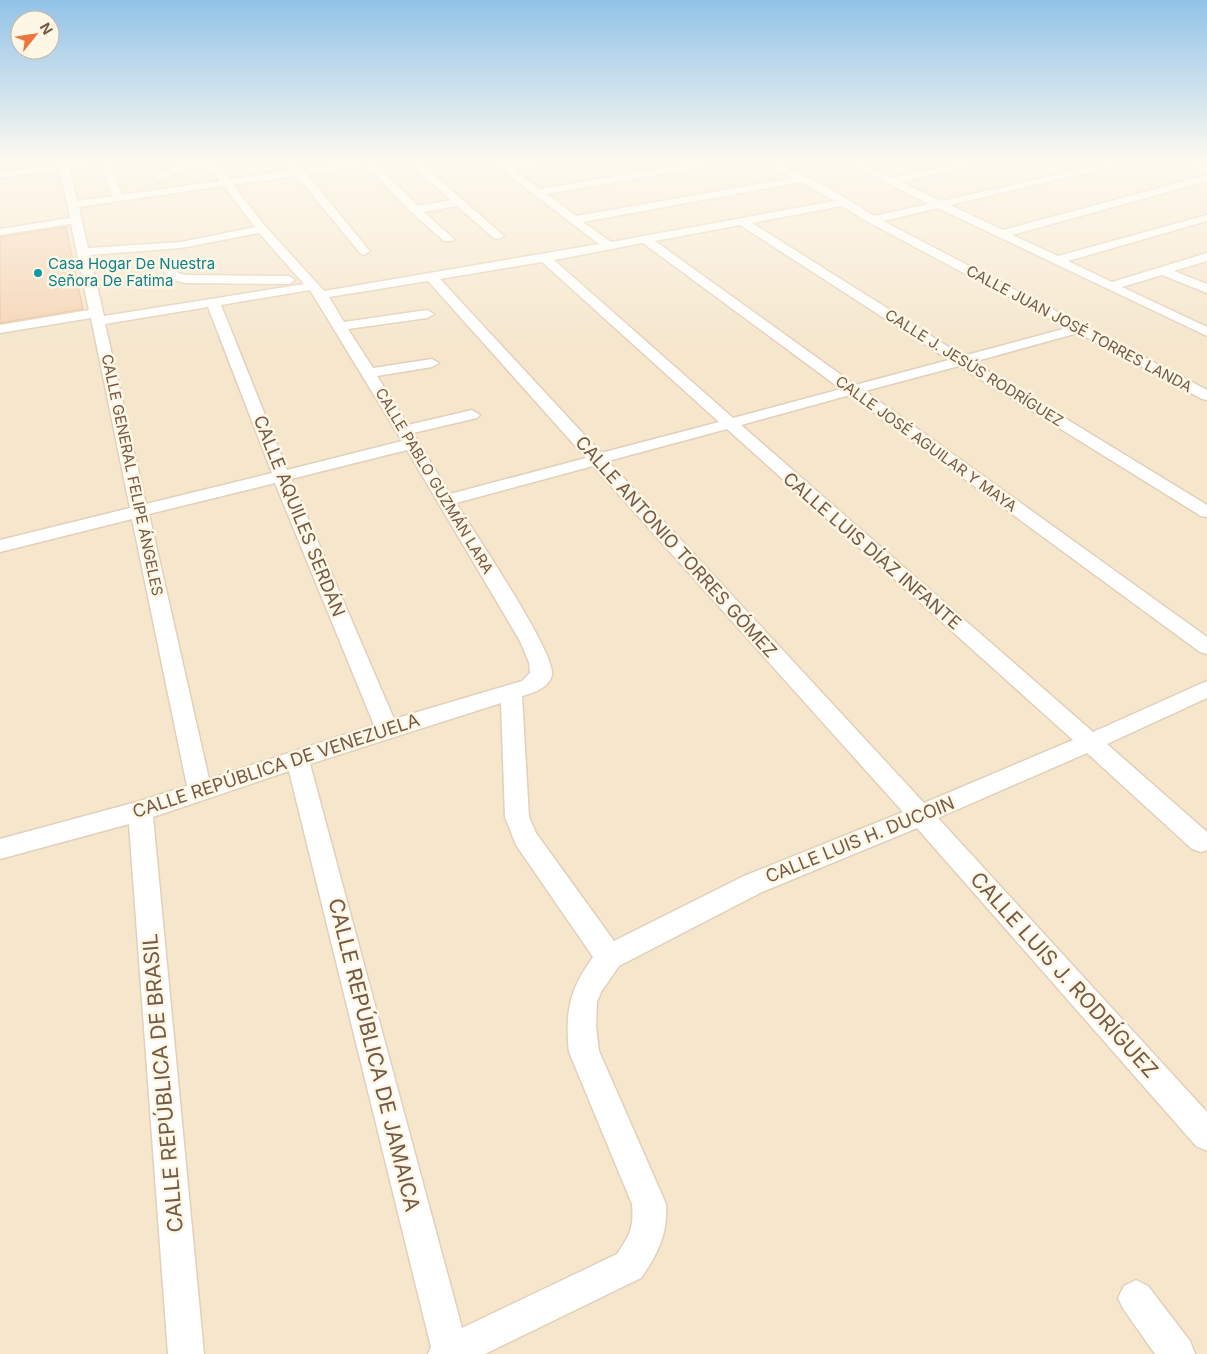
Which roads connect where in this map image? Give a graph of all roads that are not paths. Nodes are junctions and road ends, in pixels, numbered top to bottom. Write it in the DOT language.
graph roads {
  1 [pos="35,223"];
  2 [pos="77,223"];
  3 [pos="258,223"];
  4 [pos="342,223"];
  5 [pos="430,223"];
  6 [pos="483,223"];
  7 [pos="578,223"];
  8 [pos="737,223"];
  9 [pos="745,223"];
  10 [pos="878,223"];
  11 [pos="979,223"];
  12 [pos="1041,223"];
  13 [pos="1189,223"];
  14 [pos="262,229"];
  15 [pos="0,232"];
  16 [pos="1002,234"];
  17 [pos="498,236"];
  18 [pos="448,239"];
  19 [pos="646,240"];
  20 [pos="609,246"];
  21 [pos="364,251"];
  22 [pos="84,252"];
  23 [pos="1207,257"];
  24 [pos="545,258"];
  25 [pos="1058,260"];
  26 [pos="167,266"];
  27 [pos="1164,270"];
  28 [pos="431,277"];
  29 [pos="1112,286"];
  30 [pos="314,287"];
  31 [pos="1207,289"];
  32 [pos="214,302"];
  33 [pos="427,314"];
  34 [pos="98,317"];
  35 [pos="341,326"];
  36 [pos="0,329"];
  37 [pos="1078,329"];
  38 [pos="1207,332"];
  39 [pos="961,361"];
  40 [pos="432,363"];
  41 [pos="370,373"];
  42 [pos="851,389"];
  43 [pos="1207,396"];
  44 [pos="472,415"];
  45 [pos="728,424"];
  46 [pos="407,438"];
  47 [pos="596,460"];
  48 [pos="281,476"];
  49 [pos="444,501"];
  50 [pos="139,512"];
  51 [pos="1207,512"];
  52 [pos="0,546"];
  53 [pos="1207,647"];
  54 [pos="542,670"];
  55 [pos="1207,689"];
  56 [pos="511,692"];
  57 [pos="387,729"];
  58 [pos="1091,742"];
  59 [pos="297,758"];
  60 [pos="200,791"];
  61 [pos="140,811"];
  62 [pos="921,815"];
  63 [pos="1201,842"];
  64 [pos="0,849"];
  65 [pos="609,957"];
  66 [pos="1207,1135"];
  67 [pos="1136,1298"];
  68 [pos="448,1353"];
  69 [pos="186,1354"];
  70 [pos="1177,1354"];
  1 -- 15 [label="street"];
  2 -- 22 [label="street, CALLE GENERAL FELIPE ÁNGELES"];
  3 -- 14 [label="street, CALLE PABLO GUZMÁN LARA"];
  4 -- 21 [label="street"];
  5 -- 18 [label="street"];
  6 -- 17 [label="street"];
  7 -- 20 [label="street"];
  8 -- 19 [label="street"];
  9 -- 39 [label="street, CALLE J. JESÚS RODRÍGUEZ"];
  10 -- 37 [label="street, CALLE JUAN JOSÉ TORRES LANDA"];
  11 -- 16 [label="street"];
  12 -- 16 [label="street"];
  13 -- 25 [label="street"];
  14 -- 22 [label="street"];
  14 -- 30 [label="street, CALLE PABLO GUZMÁN LARA"];
  16 -- 25 [label="street"];
  19 -- 20 [label="street"];
  19 -- 42 [label="street, CALLE JOSÉ AGUILAR Y MAYA"];
  20 -- 24 [label="street"];
  22 -- 34 [label="street, CALLE GENERAL FELIPE ÁNGELES"];
  23 -- 27 [label="street"];
  24 -- 28 [label="street"];
  24 -- 45 [label="street, CALLE LUIS DÍAZ INFANTE"];
  25 -- 29 [label="street"];
  26 -- 30 [label="street"];
  27 -- 29 [label="street"];
  27 -- 31 [label="street"];
  28 -- 30 [label="street"];
  28 -- 47 [label="street, CALLE ANTONIO TORRES GÓMEZ"];
  29 -- 38 [label="street"];
  30 -- 32 [label="street"];
  30 -- 35 [label="street, CALLE PABLO GUZMÁN LARA"];
  32 -- 34 [label="street"];
  32 -- 48 [label="street, CALLE AQUILES SERDÁN"];
  33 -- 35 [label="street"];
  34 -- 36 [label="street"];
  34 -- 50 [label="street, CALLE GENERAL FELIPE ÁNGELES"];
  35 -- 41 [label="street, CALLE PABLO GUZMÁN LARA"];
  37 -- 39 [label="street"];
  37 -- 43 [label="street, CALLE JUAN JOSÉ TORRES LANDA"];
  39 -- 42 [label="street"];
  39 -- 51 [label="street, CALLE J. JESÚS RODRÍGUEZ"];
  40 -- 41 [label="street"];
  41 -- 46 [label="street, CALLE PABLO GUZMÁN LARA"];
  42 -- 45 [label="street"];
  42 -- 53 [label="street, CALLE JOSÉ AGUILAR Y MAYA"];
  44 -- 46 [label="street"];
  45 -- 47 [label="street"];
  45 -- 58 [label="street, CALLE LUIS DÍAZ INFANTE"];
  46 -- 48 [label="street"];
  46 -- 49 [label="street, CALLE PABLO GUZMÁN LARA"];
  47 -- 49 [label="street"];
  47 -- 62 [label="street, CALLE ANTONIO TORRES GÓMEZ"];
  48 -- 50 [label="street"];
  48 -- 57 [label="street, CALLE AQUILES SERDÁN"];
  49 -- 54 [label="street, CALLE PABLO GUZMÁN LARA"];
  50 -- 52 [label="street"];
  50 -- 60 [label="street, CALLE GENERAL FELIPE ÁNGELES"];
  54 -- 56 [label="street, CALLE REPÚBLICA DE VENEZUELA"];
  55 -- 58 [label="street, CALLE LUIS H. DUCOIN"];
  56 -- 57 [label="street, CALLE REPÚBLICA DE VENEZUELA"];
  56 -- 65 [label="street"];
  57 -- 59 [label="street, CALLE REPÚBLICA DE VENEZUELA"];
  58 -- 62 [label="street, CALLE LUIS H. DUCOIN"];
  58 -- 63 [label="street, CALLE LUIS DÍAZ INFANTE"];
  59 -- 60 [label="street, CALLE REPÚBLICA DE VENEZUELA"];
  59 -- 68 [label="street, CALLE REPÚBLICA DE JAMAICA"];
  60 -- 61 [label="street, CALLE REPÚBLICA DE VENEZUELA"];
  61 -- 64 [label="street, CALLE REPÚBLICA DE VENEZUELA"];
  61 -- 69 [label="street, CALLE REPÚBLICA DE BRASIL"];
  62 -- 65 [label="street, CALLE LUIS H. DUCOIN"];
  62 -- 66 [label="street, CALLE LUIS J. RODRÍGUEZ"];
  65 -- 68 [label="street, CALLE LUIS H. DUCOIN"];
  67 -- 70 [label="street"];
}
